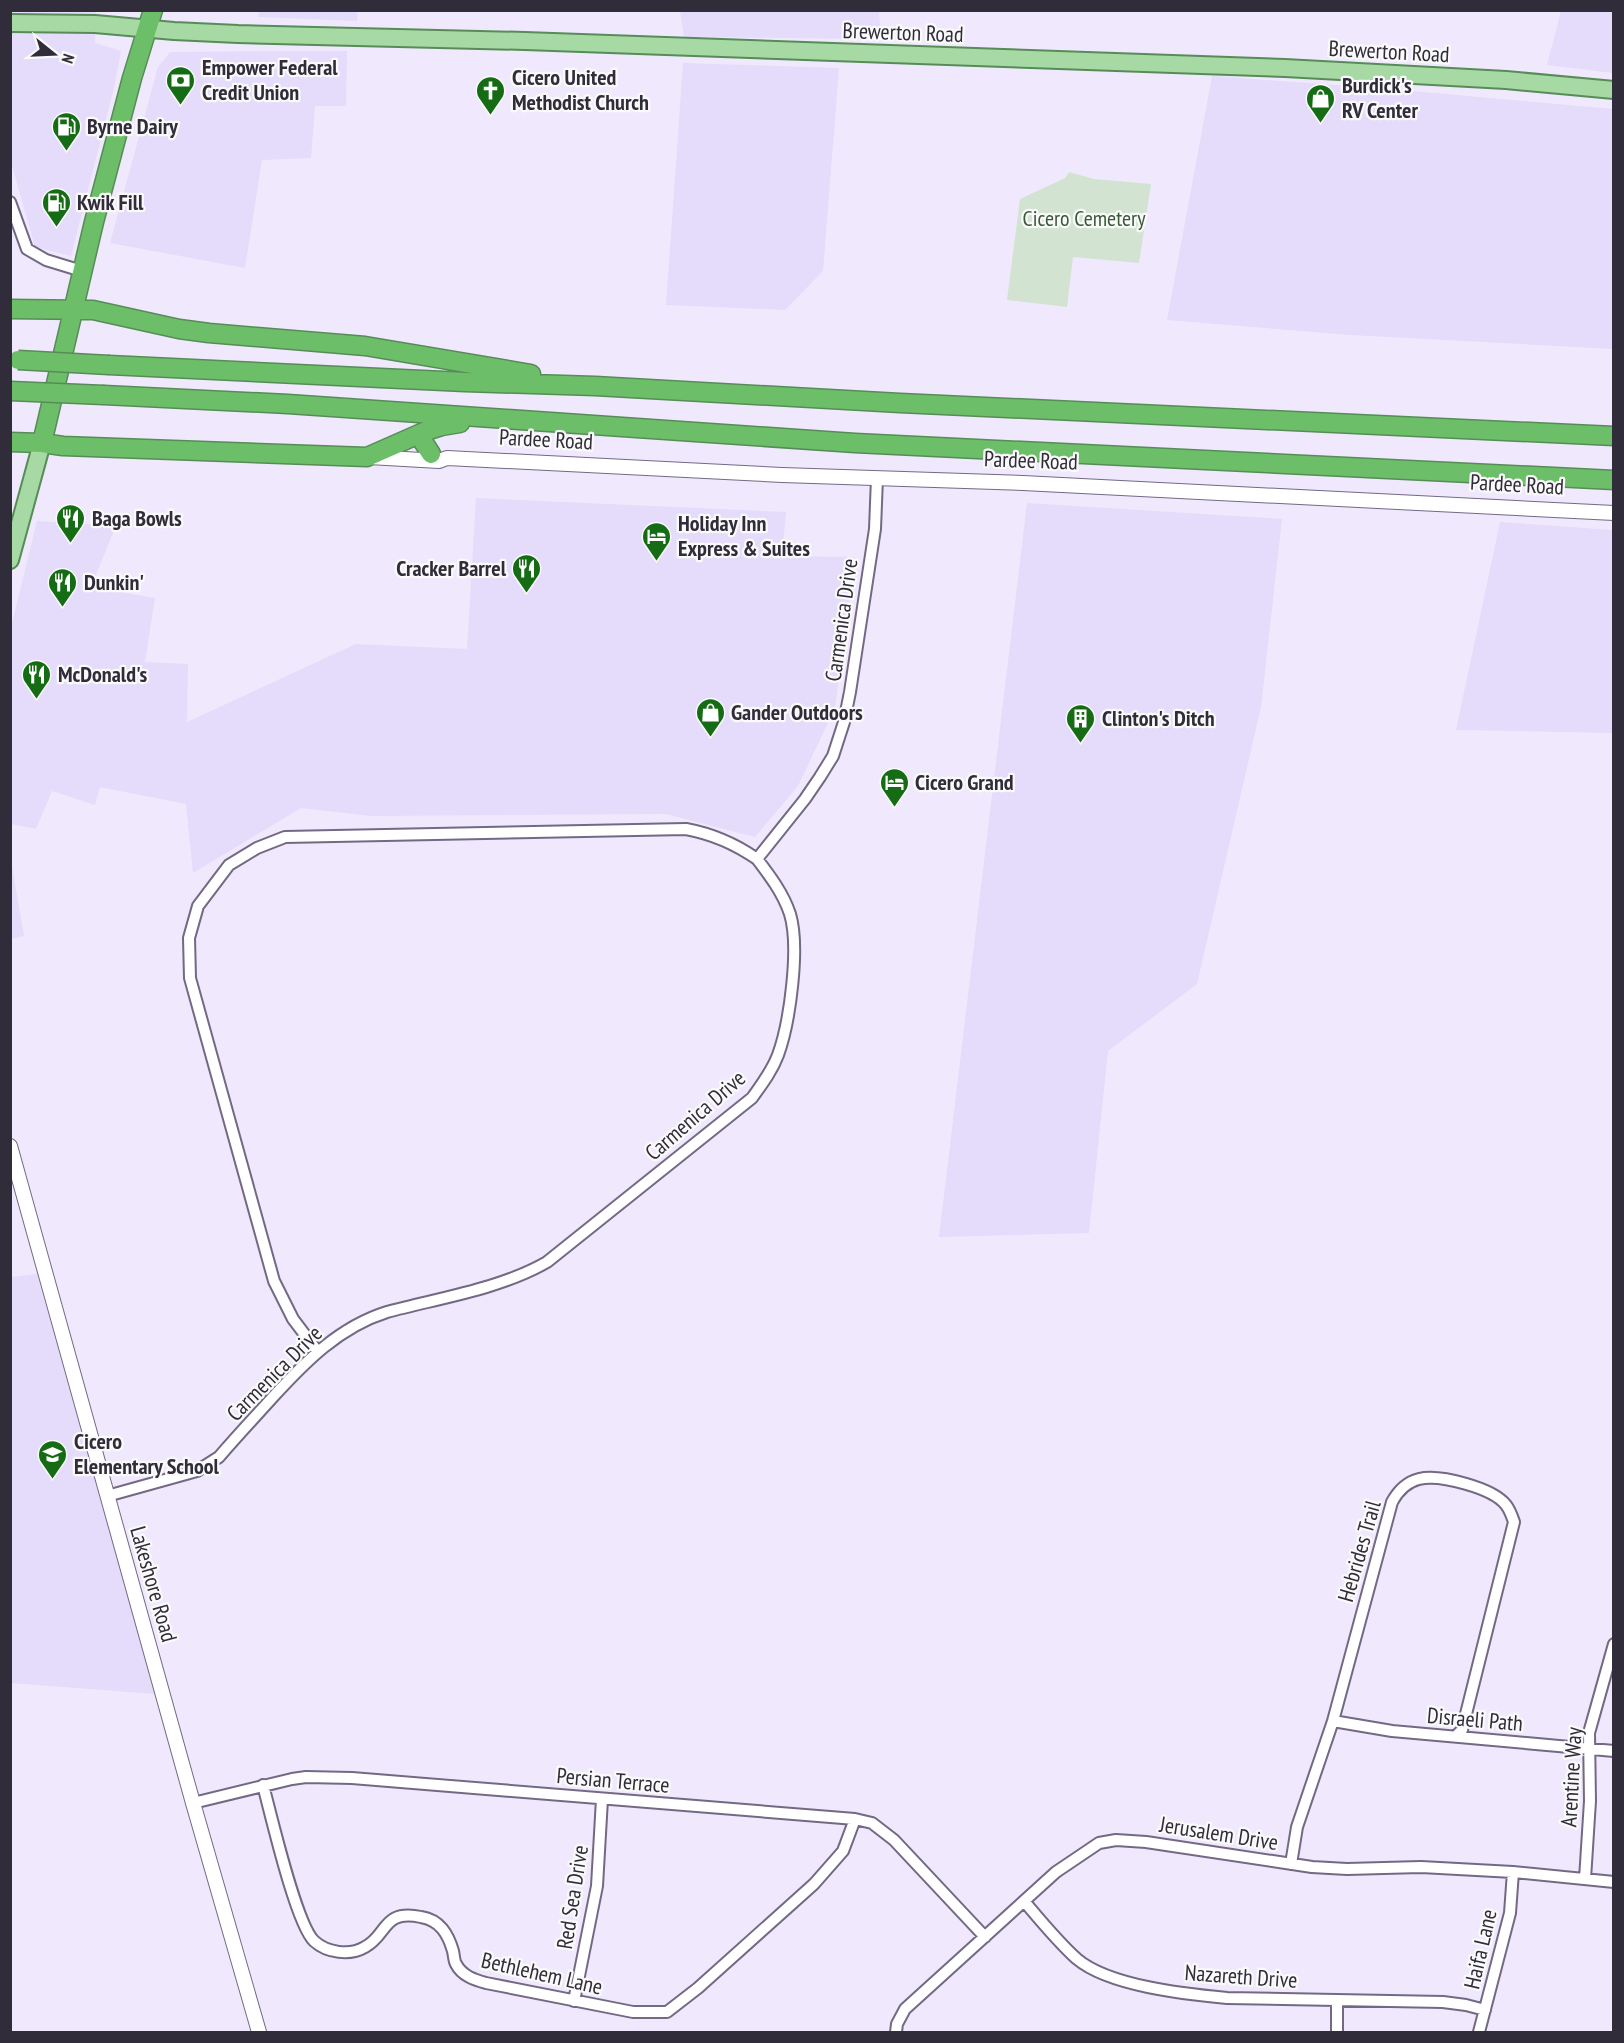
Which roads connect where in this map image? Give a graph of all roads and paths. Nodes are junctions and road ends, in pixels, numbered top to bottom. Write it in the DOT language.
graph roads {
  1 [pos="153,10"];
  2 [pos="10,23"];
  3 [pos="147,29"];
  4 [pos="1614,90"];
  5 [pos="10,202"];
  6 [pos="82,271"];
  7 [pos="73,308"];
  8 [pos="10,309"];
  9 [pos="14,360"];
  10 [pos="595,386"];
  11 [pos="10,391"];
  12 [pos="514,420"];
  13 [pos="426,430"];
  14 [pos="1614,436"];
  15 [pos="43,439"];
  16 [pos="10,442"];
  17 [pos="375,454"];
  18 [pos="439,456"];
  19 [pos="877,478"];
  20 [pos="1614,480"];
  21 [pos="1614,513"];
  22 [pos="10,560"];
  23 [pos="757,859"];
  24 [pos="10,1146"];
  25 [pos="318,1352"];
  26 [pos="107,1496"];
  27 [pos="1614,1644"];
  28 [pos="1333,1721"];
  29 [pos="1456,1736"];
  30 [pos="1588,1749"];
  31 [pos="1614,1751"];
  32 [pos="263,1785"];
  33 [pos="602,1799"];
  34 [pos="193,1803"];
  35 [pos="855,1819"];
  36 [pos="1291,1864"];
  37 [pos="1513,1872"];
  38 [pos="1585,1879"];
  39 [pos="1614,1882"];
  40 [pos="1024,1902"];
  41 [pos="985,1937"];
  42 [pos="574,2001"];
  43 [pos="1337,2001"];
  44 [pos="1485,2010"];
  45 [pos="260,2032"];
  46 [pos="896,2032"];
  47 [pos="1337,2032"];
  48 [pos="1479,2032"];
  1 -- 3 [label="highway"];
  2 -- 3 [label="main road, Brewerton Road"];
  3 -- 4 [label="main road, Brewerton Road"];
  3 -- 6 [label="highway"];
  5 -- 6 [label="street"];
  6 -- 7 [label="highway"];
  7 -- 8 [label="highway"];
  7 -- 10 [label="highway"];
  7 -- 15 [label="highway"];
  9 -- 10 [label="highway, bridge"];
  10 -- 14 [label="highway"];
  11 -- 12 [label="highway, bridge"];
  12 -- 13 [label="highway"];
  12 -- 20 [label="highway"];
  13 -- 17 [label="highway"];
  13 -- 18 [label="highway"];
  15 -- 16 [label="highway, Pardee Road"];
  15 -- 17 [label="highway, Pardee Road"];
  15 -- 22 [label="main road"];
  17 -- 18 [label="street, Pardee Road"];
  18 -- 19 [label="street, Pardee Road"];
  19 -- 21 [label="street, Pardee Road"];
  19 -- 23 [label="street, Carmenica Drive"];
  23 -- 25 [label="street, Carmenica Drive"];
  23 -- 25 [label="street"];
  24 -- 26 [label="street, Lakeshore Road"];
  25 -- 26 [label="street, Carmenica Drive"];
  26 -- 34 [label="street, Lakeshore Road"];
  27 -- 30 [label="street, Arentine Way"];
  28 -- 29 [label="street, Disraeli Path"];
  28 -- 29 [label="street, Hebrides Trail"];
  28 -- 36 [label="street, Hebrides Trail"];
  29 -- 30 [label="street, Disraeli Path"];
  30 -- 31 [label="street, Disraeli Path"];
  30 -- 38 [label="street, Arentine Way"];
  32 -- 33 [label="street, Persian Terrace"];
  32 -- 34 [label="street, Persian Terrace"];
  32 -- 42 [label="street, Bethlehem Lane"];
  33 -- 35 [label="street, Persian Terrace"];
  33 -- 42 [label="street, Red Sea Drive"];
  34 -- 45 [label="street, Lakeshore Road"];
  35 -- 41 [label="street, Persian Terrace"];
  35 -- 42 [label="street, Bethlehem Lane"];
  36 -- 37 [label="street, Jerusalem Drive"];
  36 -- 40 [label="street, Jerusalem Drive"];
  37 -- 38 [label="street, Jerusalem Drive"];
  37 -- 44 [label="street, Haifa Lane"];
  38 -- 39 [label="street, Jerusalem Drive"];
  40 -- 41 [label="street, Jerusalem Drive"];
  40 -- 43 [label="street, Nazareth Drive"];
  41 -- 46 [label="street, Jerusalem Drive"];
  43 -- 44 [label="street, Nazareth Drive"];
  43 -- 47 [label="street"];
  44 -- 48 [label="street, Haifa Lane"];
}
